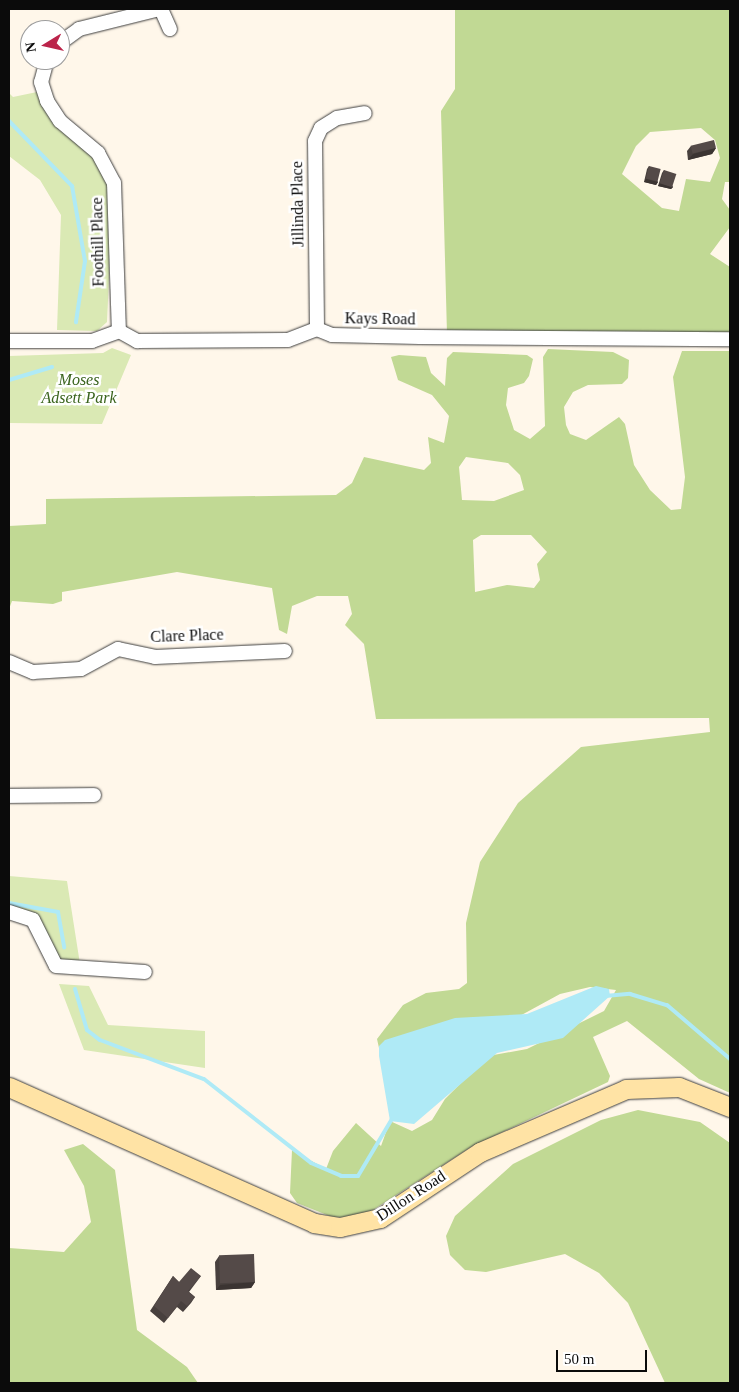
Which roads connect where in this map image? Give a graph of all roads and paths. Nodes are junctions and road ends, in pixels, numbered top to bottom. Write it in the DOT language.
graph roads {
  1 [pos="160,9"];
  2 [pos="170,29"];
  3 [pos="70,36"];
  4 [pos="44,70"];
  5 [pos="365,113"];
  6 [pos="317,329"];
  7 [pos="119,331"];
  8 [pos="730,339"];
  9 [pos="9,341"];
  10 [pos="285,651"];
  11 [pos="9,662"];
  12 [pos="94,794"];
  13 [pos="9,796"];
  14 [pos="9,912"];
  15 [pos="146,972"];
  16 [pos="9,1088"];
  17 [pos="730,1107"];
  1 -- 2 [label="street"];
  1 -- 3 [label="street"];
  4 -- 7 [label="street, Foothill Place"];
  5 -- 6 [label="street, Jillinda Place"];
  6 -- 7 [label="street"];
  6 -- 8 [label="street, Kays Road"];
  7 -- 9 [label="street"];
  10 -- 11 [label="street, Clare Place"];
  12 -- 13 [label="street"];
  14 -- 15 [label="street"];
  16 -- 17 [label="main road, Dillon Road"];
}
